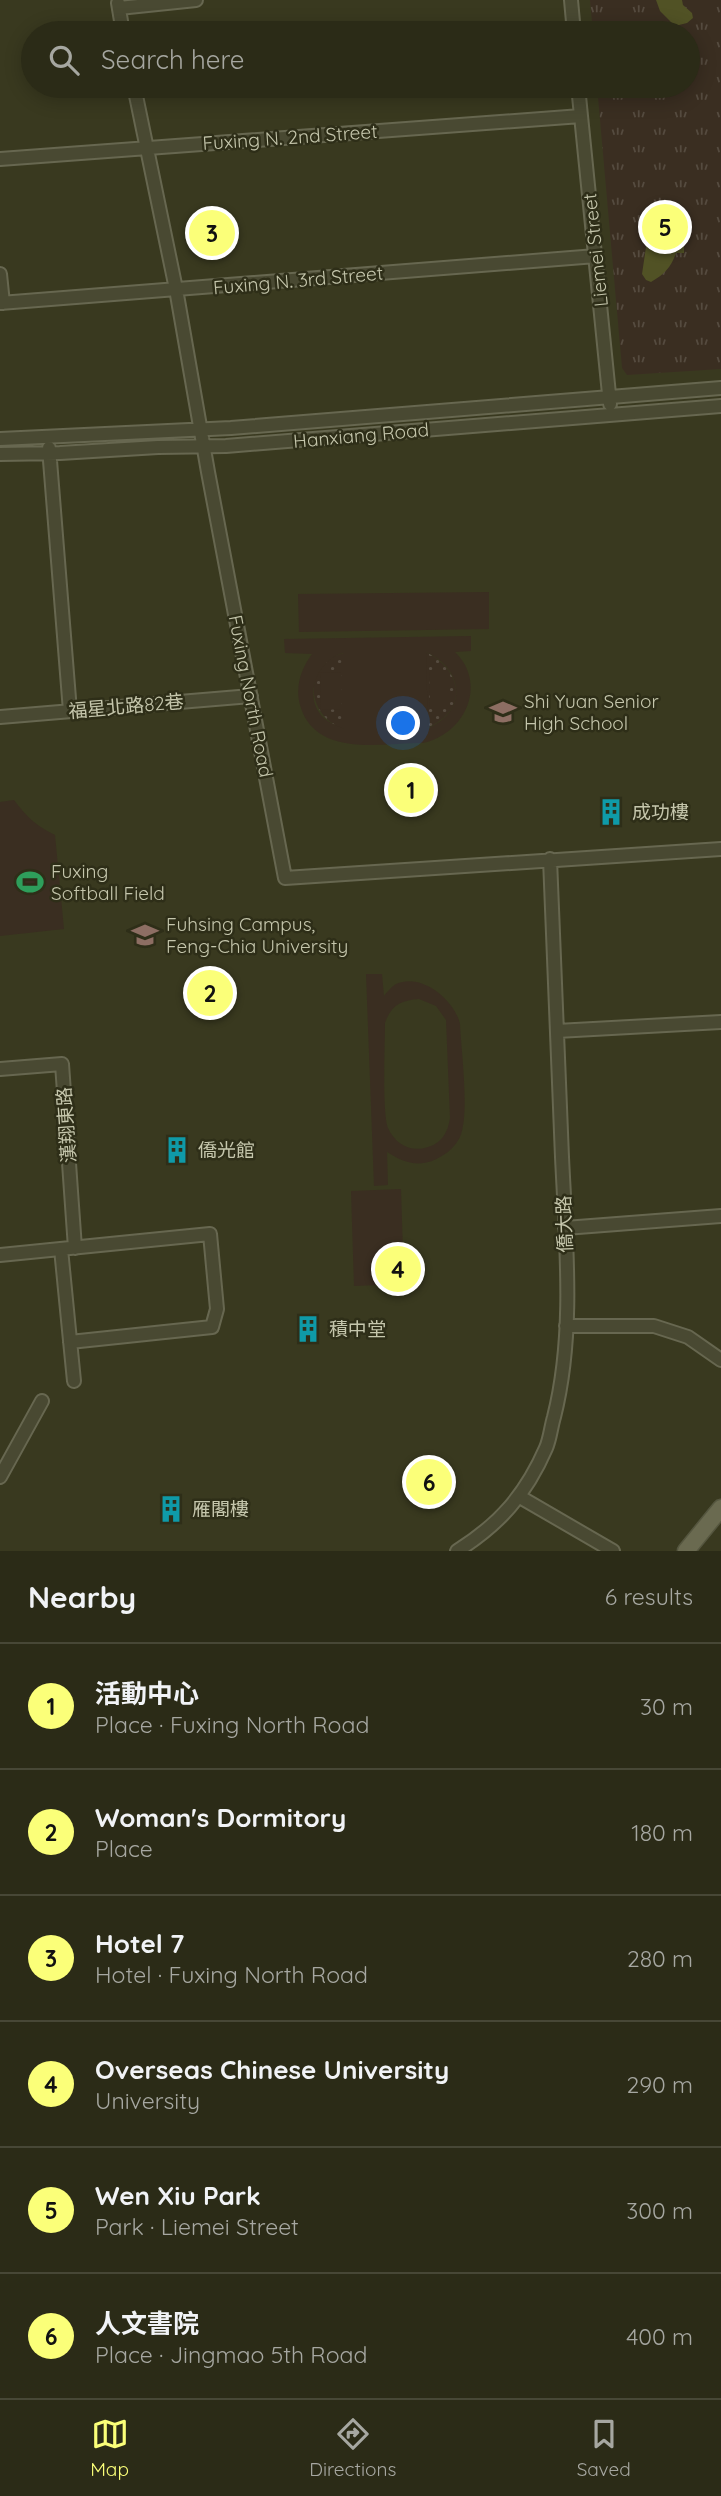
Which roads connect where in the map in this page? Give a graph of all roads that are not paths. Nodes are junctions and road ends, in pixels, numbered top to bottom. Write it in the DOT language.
graph roads {
  1 [pos="196,0"];
  2 [pos="571,0"];
  3 [pos="118,4"];
  4 [pos="572,21"];
  5 [pos="136,98"];
  6 [pos="579,98"];
  7 [pos="581,116"];
  8 [pos="145,147"];
  9 [pos="0,159"];
  10 [pos="596,256"];
  11 [pos="0,274"];
  12 [pos="176,289"];
  13 [pos="1,303"];
  14 [pos="721,388"];
  15 [pos="610,397"];
  16 [pos="721,406"];
  17 [pos="610,415"];
  18 [pos="200,429"];
  19 [pos="48,437"];
  20 [pos="0,439"];
  21 [pos="203,447"];
  22 [pos="50,453"];
  23 [pos="0,454"];
  24 [pos="251,696"];
  25 [pos="70,711"];
  26 [pos="0,717"];
  27 [pos="721,849"];
  28 [pos="550,859"];
  29 [pos="721,1022"];
  30 [pos="557,1031"];
  31 [pos="0,1069"];
  32 [pos="721,1216"];
  33 [pos="565,1228"];
  34 [pos="75,1248"];
  35 [pos="61,1249"];
  36 [pos="0,1255"];
  37 [pos="566,1326"];
  38 [pos="70,1342"];
  39 [pos="721,1360"];
  40 [pos="74,1381"];
  41 [pos="42,1401"];
  42 [pos="0,1477"];
  43 [pos="520,1497"];
  44 [pos="721,1508"];
  45 [pos="475,1540"];
  46 [pos="448,1551"];
  47 [pos="457,1551"];
  48 [pos="613,1551"];
  49 [pos="686,1551"];
  1 -- 3 [label="street"];
  2 -- 4 [label="street"];
  5 -- 8 [label="street, Fuxing North Road"];
  6 -- 7 [label="street, Liemei Street"];
  7 -- 8 [label="street, Fuxing N. 2nd Street"];
  7 -- 10 [label="street, Liemei Street"];
  8 -- 9 [label="street, Fuxing N. 2nd Street"];
  8 -- 12 [label="street, Fuxing North Road"];
  10 -- 12 [label="street, Fuxing N. 3rd Street"];
  10 -- 15 [label="street, Liemei Street"];
  11 -- 13 [label="street"];
  12 -- 13 [label="street, Fuxing N. 3rd Street"];
  12 -- 18 [label="street, Fuxing North Road"];
  14 -- 15 [label="street, Hanxiang Road"];
  15 -- 17 [label="street, Liemei Street"];
  15 -- 18 [label="street, Hanxiang Road"];
  16 -- 17 [label="street, Hanxiang Road"];
  17 -- 21 [label="street, Hanxiang Road"];
  18 -- 19 [label="street, Hanxiang Road"];
  18 -- 21 [label="street, Fuxing North Road"];
  19 -- 20 [label="street, Hanxiang Road"];
  19 -- 22 [label="street"];
  21 -- 22 [label="street, Hanxiang Road"];
  21 -- 24 [label="street, Fuxing North Road"];
  22 -- 23 [label="street, Hanxiang Road"];
  22 -- 25 [label="street"];
  24 -- 25 [label="street, 福星北路82巷"];
  24 -- 28 [label="street, Fuxing North Road"];
  25 -- 26 [label="street, 福星北路82巷"];
  27 -- 28 [label="street, Fuxing North Road"];
  28 -- 30 [label="street, 僑大路"];
  29 -- 30 [label="street"];
  30 -- 33 [label="street, 僑大路"];
  31 -- 34 [label="street, 漢翔東路"];
  32 -- 33 [label="street"];
  33 -- 37 [label="street, 僑大路"];
  34 -- 35 [label="street"];
  34 -- 38 [label="street"];
  35 -- 36 [label="street"];
  35 -- 38 [label="street"];
  37 -- 39 [label="street"];
  37 -- 43 [label="street, 僑大路"];
  38 -- 40 [label="street"];
  41 -- 42 [label="street"];
  43 -- 45 [label="street, 僑大路"];
  43 -- 48 [label="street"];
  44 -- 49 [label="main road"];
  45 -- 46 [label="street"];
  45 -- 47 [label="street, 僑大路"];
}
